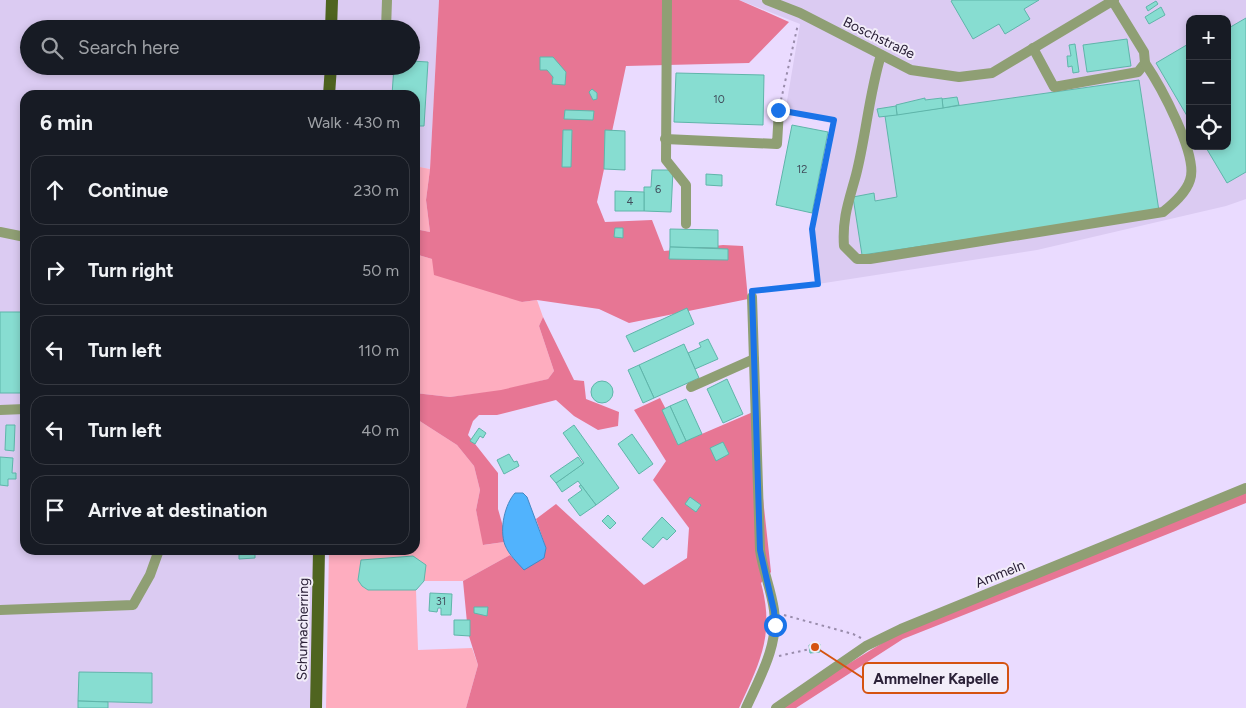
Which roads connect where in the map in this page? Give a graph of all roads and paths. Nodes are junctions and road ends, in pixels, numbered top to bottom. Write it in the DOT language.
graph roads {
  1 [pos="332,0"];
  2 [pos="387,0"];
  3 [pos="667,0"];
  4 [pos="767,0"];
  5 [pos="1113,0"];
  6 [pos="800,13"];
  7 [pos="331,20"];
  8 [pos="386,20"];
  9 [pos="1033,48"];
  10 [pos="881,55"];
  11 [pos="1146,63"];
  12 [pos="330,75"];
  13 [pos="329,90"];
  14 [pos="778,110"];
  15 [pos="665,139"];
  16 [pos="686,224"];
  17 [pos="0,232"];
  18 [pos="20,236"];
  19 [pos="752,297"];
  20 [pos="754,359"];
  21 [pos="691,387"];
  22 [pos="20,409"];
  23 [pos="0,410"];
  24 [pos="1246,488"];
  25 [pos="157,555"];
  26 [pos="319,555"];
  27 [pos="0,610"];
  28 [pos="774,611"];
  29 [pos="866,646"];
  30 [pos="810,649"];
  31 [pos="769,657"];
  32 [pos="316,708"];
  33 [pos="746,708"];
  34 [pos="776,708"];
  1 -- 7 [label="main road"];
  2 -- 8 [label="street"];
  3 -- 15 [label="street"];
  4 -- 6 [label="street, Boschstraße"];
  5 -- 9 [label="street, Boschstraße"];
  5 -- 11 [label="street"];
  6 -- 10 [label="street, Boschstraße"];
  6 -- 14 [label="path"];
  9 -- 10 [label="street, Boschstraße"];
  9 -- 11 [label="street"];
  10 -- 11 [label="street"];
  12 -- 13 [label="main road"];
  14 -- 15 [label="street"];
  14 -- 19 [label="path"];
  15 -- 16 [label="street"];
  17 -- 18 [label="street"];
  19 -- 20 [label="street"];
  20 -- 21 [label="street"];
  20 -- 28 [label="street"];
  22 -- 23 [label="street"];
  24 -- 29 [label="street, Ammeln"];
  25 -- 27 [label="street"];
  26 -- 32 [label="main road, Schumacherring"];
  28 -- 29 [label="path"];
  28 -- 31 [label="street"];
  29 -- 34 [label="street, Ammeln"];
  30 -- 31 [label="path"];
  31 -- 33 [label="street"];
}
